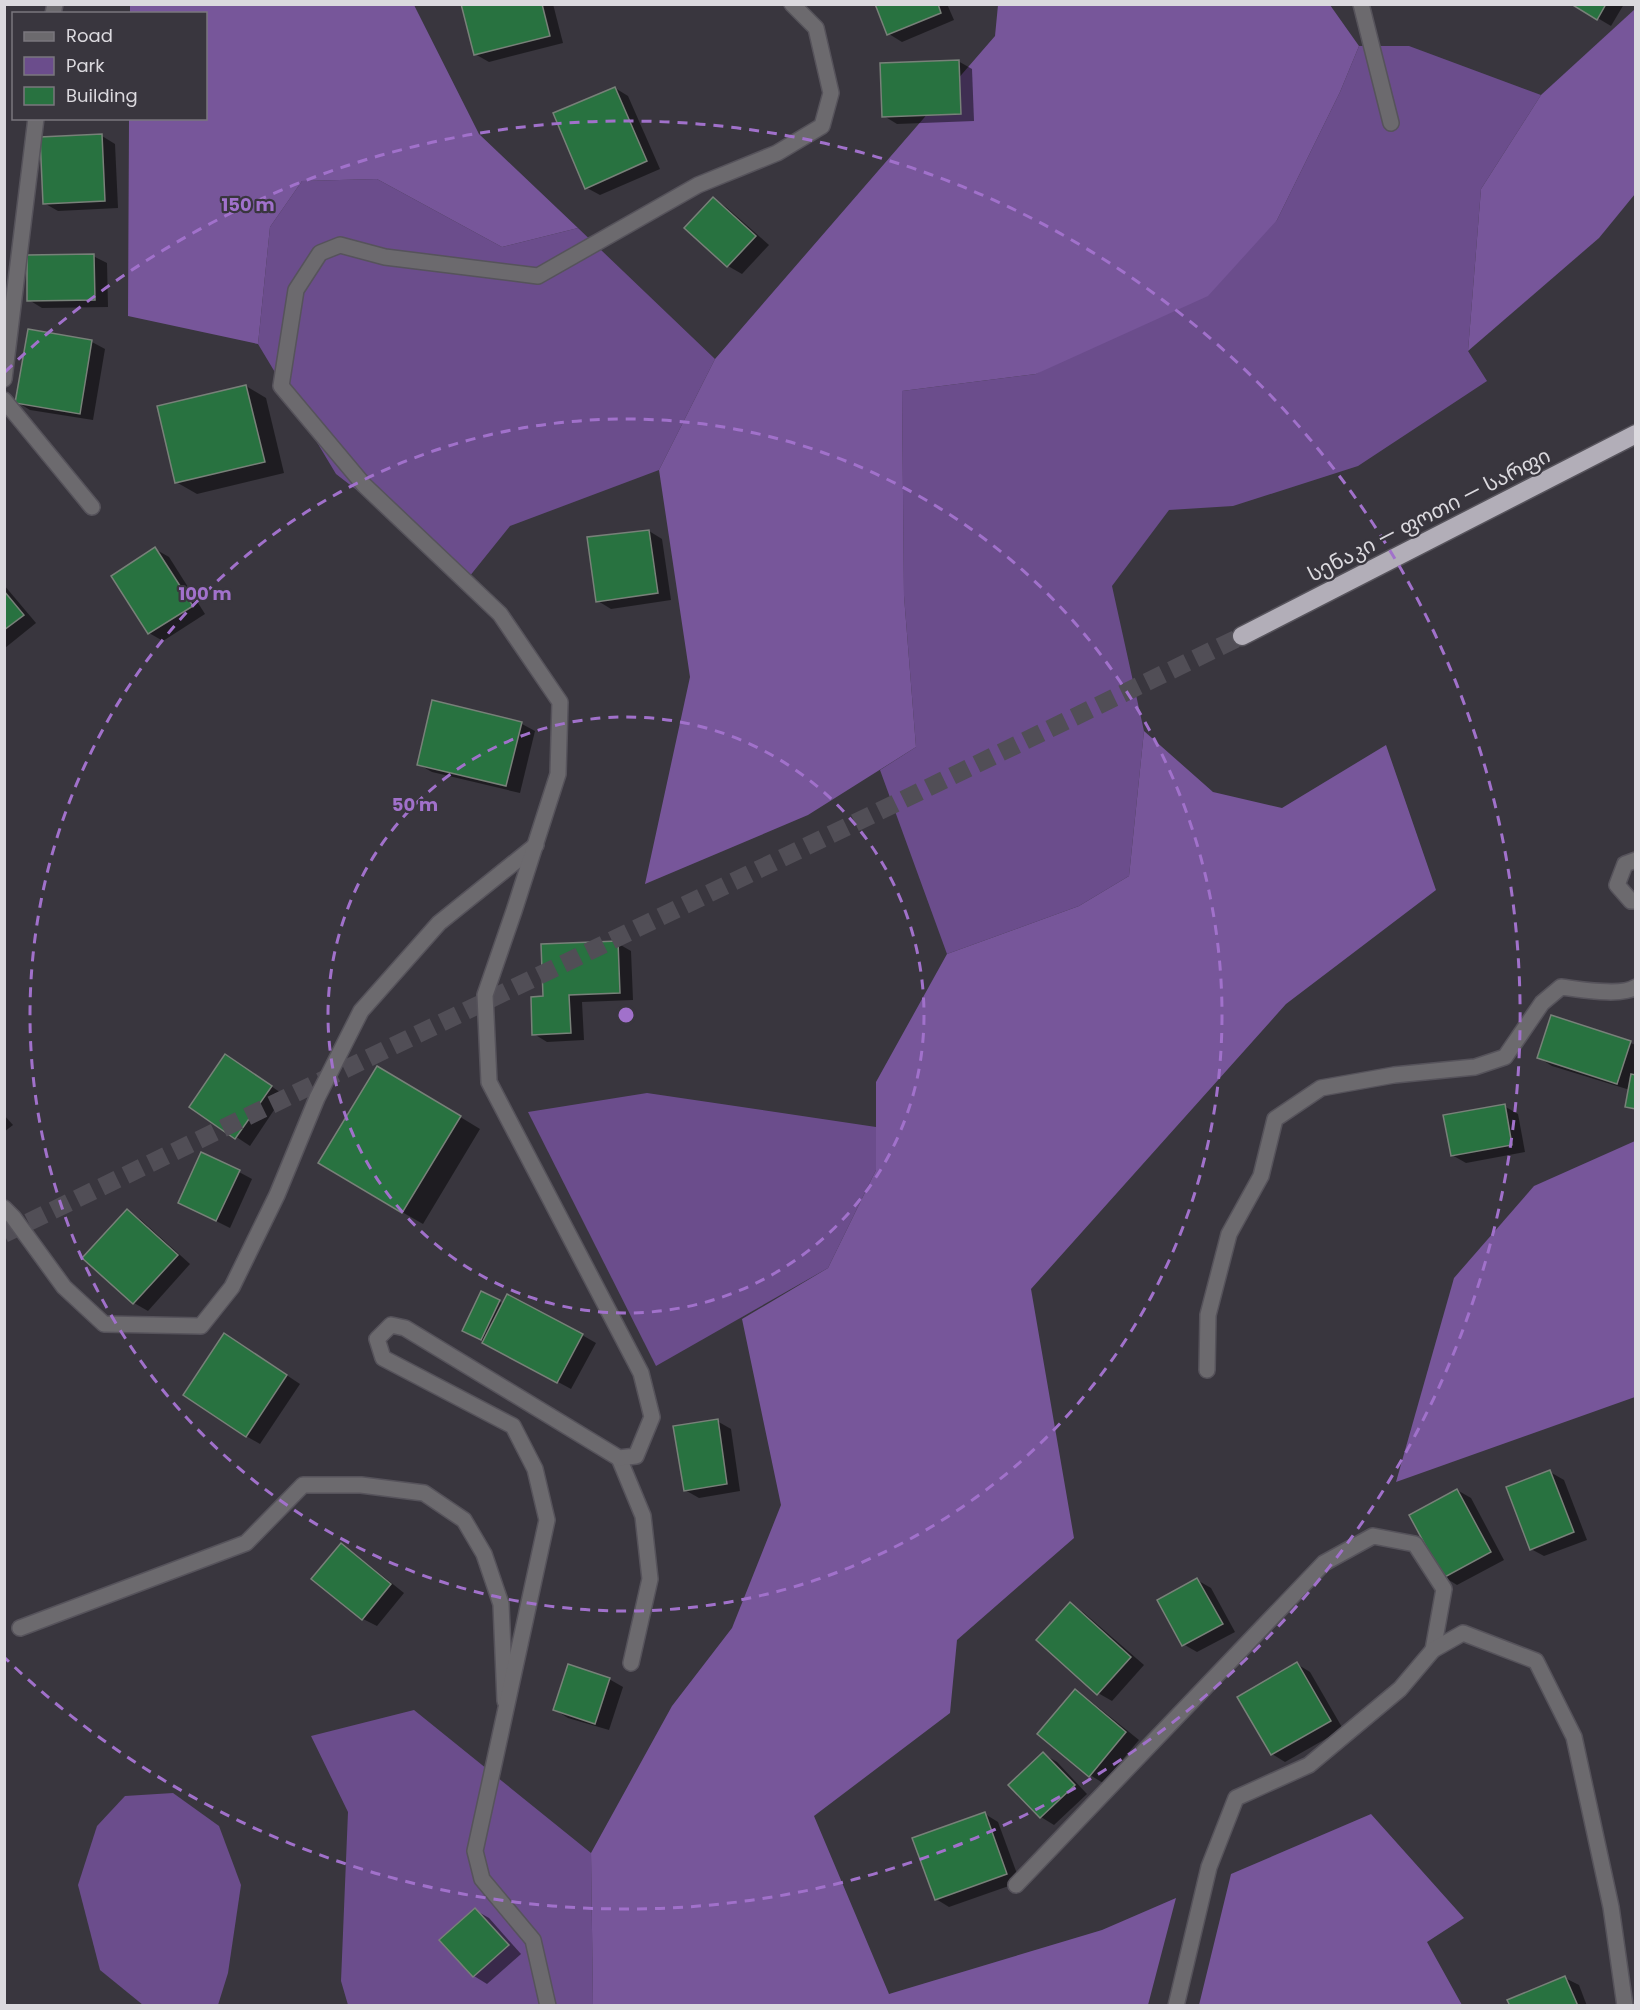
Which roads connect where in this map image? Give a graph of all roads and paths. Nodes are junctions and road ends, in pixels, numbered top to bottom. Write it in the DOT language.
graph roads {
  1 [pos="792,4"];
  2 [pos="1361,4"];
  3 [pos="36,120"];
  4 [pos="1391,123"];
  5 [pos="4,380"];
  6 [pos="4,400"];
  7 [pos="1635,434"];
  8 [pos="92,507"];
  9 [pos="1242,636"];
  10 [pos="536,845"];
  11 [pos="1635,860"];
  12 [pos="1634,904"];
  13 [pos="1635,987"];
  14 [pos="4,1208"];
  15 [pos="1207,1370"];
  16 [pos="619,1458"];
  17 [pos="20,1628"];
  18 [pos="1433,1650"];
  19 [pos="631,1663"];
  20 [pos="506,1710"];
  21 [pos="1016,1885"];
  22 [pos="548,2006"];
  23 [pos="1176,2006"];
  24 [pos="1625,2006"];
  1 -- 10 [label="street"];
  2 -- 4 [label="street"];
  3 -- 5 [label="street"];
  6 -- 8 [label="street"];
  7 -- 9 [label="highway, სენაკი — ფოთი — სარფი"];
  10 -- 14 [label="street"];
  10 -- 16 [label="street"];
  11 -- 12 [label="street"];
  13 -- 15 [label="street"];
  16 -- 19 [label="street"];
  16 -- 20 [label="street"];
  17 -- 20 [label="street"];
  18 -- 21 [label="street"];
  18 -- 23 [label="street"];
  18 -- 24 [label="street"];
  20 -- 22 [label="street"];
}
